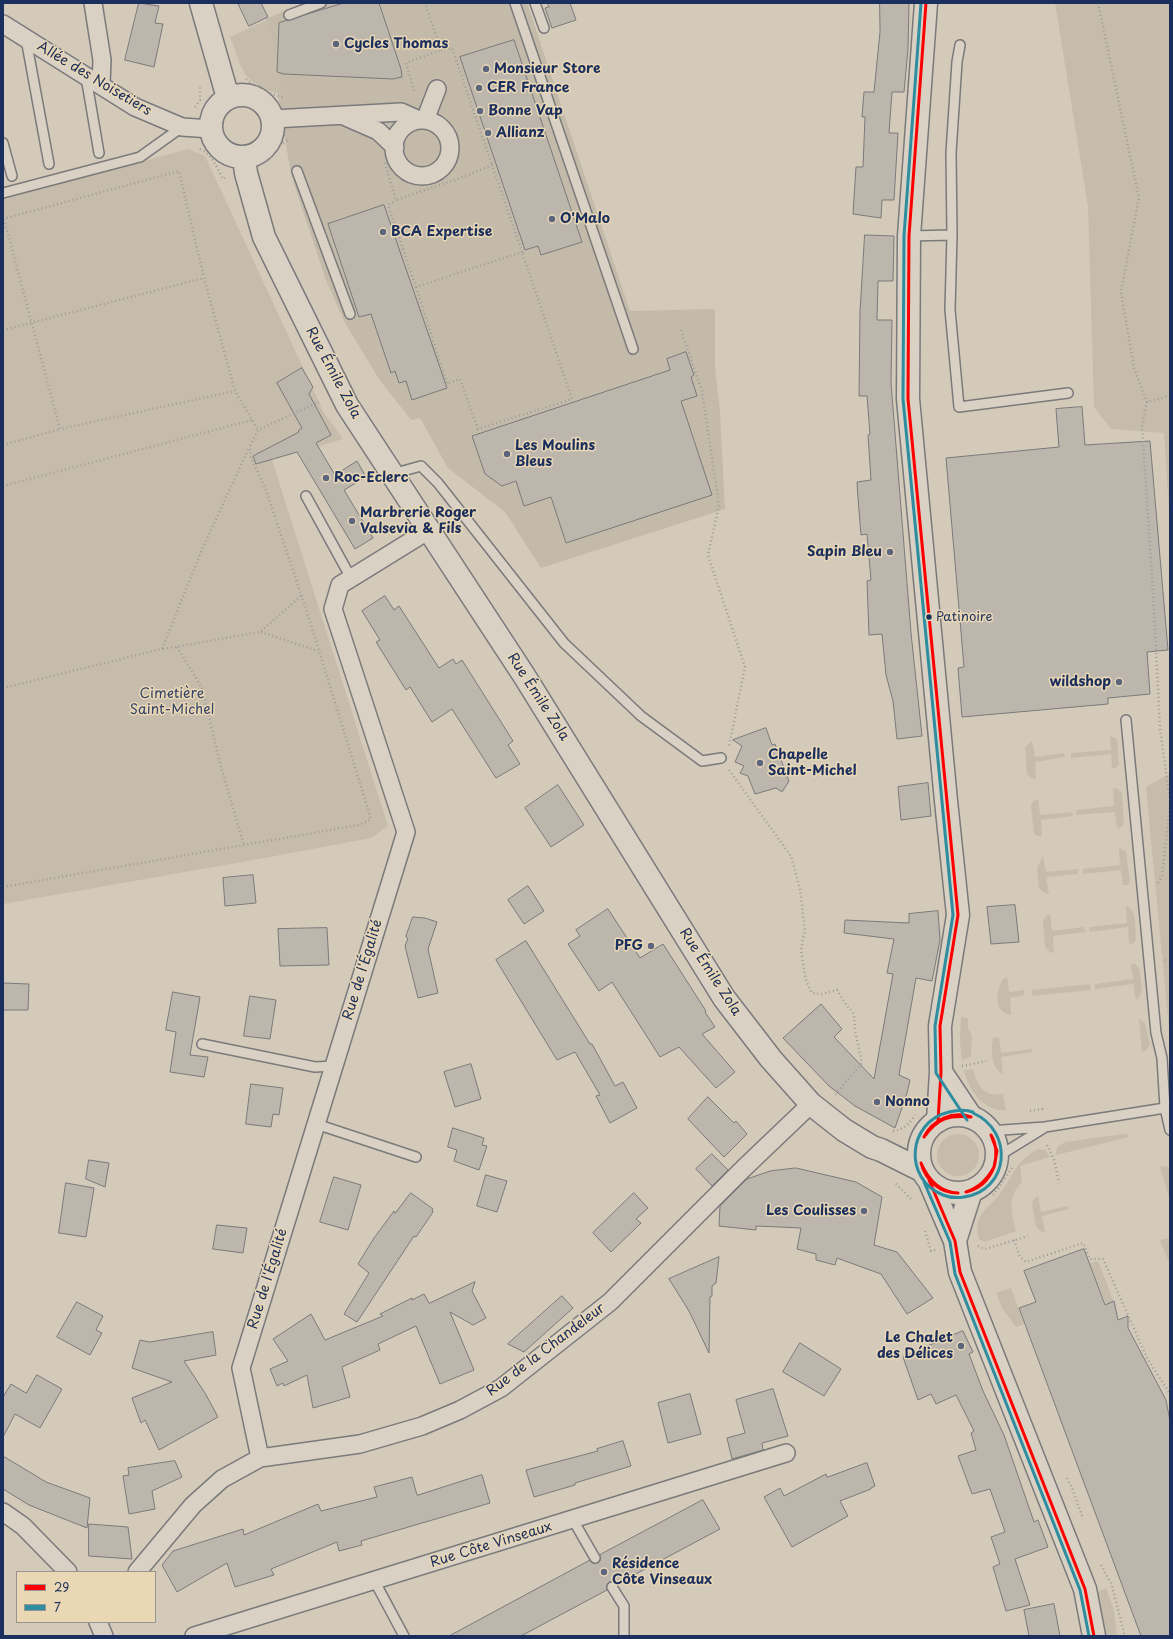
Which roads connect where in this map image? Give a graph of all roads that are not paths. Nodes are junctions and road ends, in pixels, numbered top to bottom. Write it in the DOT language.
graph roads {
  1 [pos="93,3"];
  2 [pos="201,3"];
  3 [pos="321,3"];
  4 [pos="515,3"];
  5 [pos="535,3"];
  6 [pos="926,3"];
  7 [pos="289,15"];
  8 [pos="3,24"];
  9 [pos="544,28"];
  10 [pos="26,38"];
  11 [pos="960,45"];
  12 [pos="93,81"];
  13 [pos="437,89"];
  14 [pos="228,98"];
  15 [pos="344,116"];
  16 [pos="273,119"];
  17 [pos="422,120"];
  18 [pos="182,127"];
  19 [pos="211,128"];
  20 [pos="3,143"];
  21 [pos="394,147"];
  22 [pos="99,153"];
  23 [pos="244,157"];
  24 [pos="49,164"];
  25 [pos="297,171"];
  26 [pos="12,176"];
  27 [pos="3,193"];
  28 [pos="952,234"];
  29 [pos="909,236"];
  30 [pos="350,314"];
  31 [pos="632,349"];
  32 [pos="1068,393"];
  33 [pos="392,474"];
  34 [pos="306,496"];
  35 [pos="429,530"];
  36 [pos="351,578"];
  37 [pos="1126,720"];
  38 [pos="721,758"];
  39 [pos="202,1044"];
  40 [pos="334,1066"];
  41 [pos="951,1072"];
  42 [pos="811,1104"];
  43 [pos="1165,1108"];
  44 [pos="971,1117"];
  45 [pos="938,1121"];
  46 [pos="316,1124"];
  47 [pos="1045,1127"];
  48 [pos="1170,1130"];
  49 [pos="989,1131"];
  50 [pos="923,1137"];
  51 [pos="883,1140"];
  52 [pos="416,1157"];
  53 [pos="1005,1160"];
  54 [pos="926,1176"];
  55 [pos="980,1195"];
  56 [pos="962,1245"];
  57 [pos="786,1453"];
  58 [pos="260,1458"];
  59 [pos="3,1512"];
  60 [pos="573,1520"];
  61 [pos="595,1558"];
  62 [pos="67,1571"];
  63 [pos="138,1571"];
  64 [pos="374,1580"];
  65 [pos="612,1587"];
  66 [pos="98,1623"];
  67 [pos="104,1636"];
  68 [pos="194,1636"];
  69 [pos="404,1636"];
  70 [pos="624,1636"];
  71 [pos="1094,1636"];
  1 -- 12 [label="street"];
  2 -- 14 [label="main road"];
  3 -- 7 [label="lane"];
  4 -- 31 [label="lane"];
  5 -- 9 [label="lane"];
  6 -- 29 [label="main road"];
  8 -- 10 [label="street, Allée des Noisetiers"];
  10 -- 12 [label="street, Allée des Noisetiers"];
  10 -- 24 [label="lane"];
  11 -- 28 [label="lane"];
  12 -- 18 [label="street, Allée des Noisetiers"];
  12 -- 22 [label="lane"];
  13 -- 17 [label="street"];
  14 -- 16 [label="main road"];
  14 -- 19 [label="main road"];
  15 -- 16 [label="street"];
  15 -- 17 [label="street"];
  15 -- 21 [label="street"];
  16 -- 23 [label="main road"];
  17 -- 21 [label="street"];
  17 -- 21 [label="street"];
  18 -- 19 [label="street, Allée des Noisetiers"];
  18 -- 27 [label="lane"];
  19 -- 23 [label="main road"];
  20 -- 26 [label="lane"];
  23 -- 33 [label="main road, Rue Émile Zola"];
  25 -- 30 [label="lane"];
  28 -- 29 [label="lane"];
  28 -- 32 [label="lane"];
  29 -- 41 [label="main road"];
  33 -- 35 [label="main road, Rue Émile Zola"];
  33 -- 38 [label="lane"];
  34 -- 36 [label="lane"];
  35 -- 36 [label="street, Rue de l'Égalité"];
  35 -- 42 [label="main road, Rue Émile Zola"];
  36 -- 40 [label="street, Rue de l'Égalité"];
  37 -- 43 [label="lane"];
  39 -- 40 [label="lane"];
  40 -- 46 [label="street, Rue de l'Égalité"];
  41 -- 44 [label="main road"];
  41 -- 45 [label="main road"];
  42 -- 51 [label="main road, Rue Émile Zola"];
  42 -- 58 [label="street, Rue de la Chandeleur"];
  43 -- 47 [label="lane"];
  43 -- 48 [label="lane"];
  44 -- 45 [label="main road"];
  44 -- 49 [label="main road"];
  45 -- 50 [label="main road"];
  46 -- 52 [label="lane"];
  46 -- 58 [label="street, Rue de l'Égalité"];
  47 -- 49 [label="lane"];
  47 -- 53 [label="lane"];
  49 -- 53 [label="main road"];
  50 -- 51 [label="main road"];
  50 -- 54 [label="main road"];
  51 -- 54 [label="main road, Rue Émile Zola"];
  53 -- 55 [label="main road"];
  54 -- 55 [label="main road"];
  54 -- 56 [label="main road"];
  55 -- 56 [label="main road"];
  56 -- 71 [label="main road"];
  57 -- 60 [label="street, Rue Côte Vinseaux"];
  58 -- 63 [label="street, Rue de la Chandeleur"];
  59 -- 62 [label="street"];
  60 -- 61 [label="lane"];
  60 -- 64 [label="street, Rue Côte Vinseaux"];
  64 -- 68 [label="street, Rue Côte Vinseaux"];
  64 -- 69 [label="lane"];
  65 -- 70 [label="lane"];
  66 -- 67 [label="street"];
}
